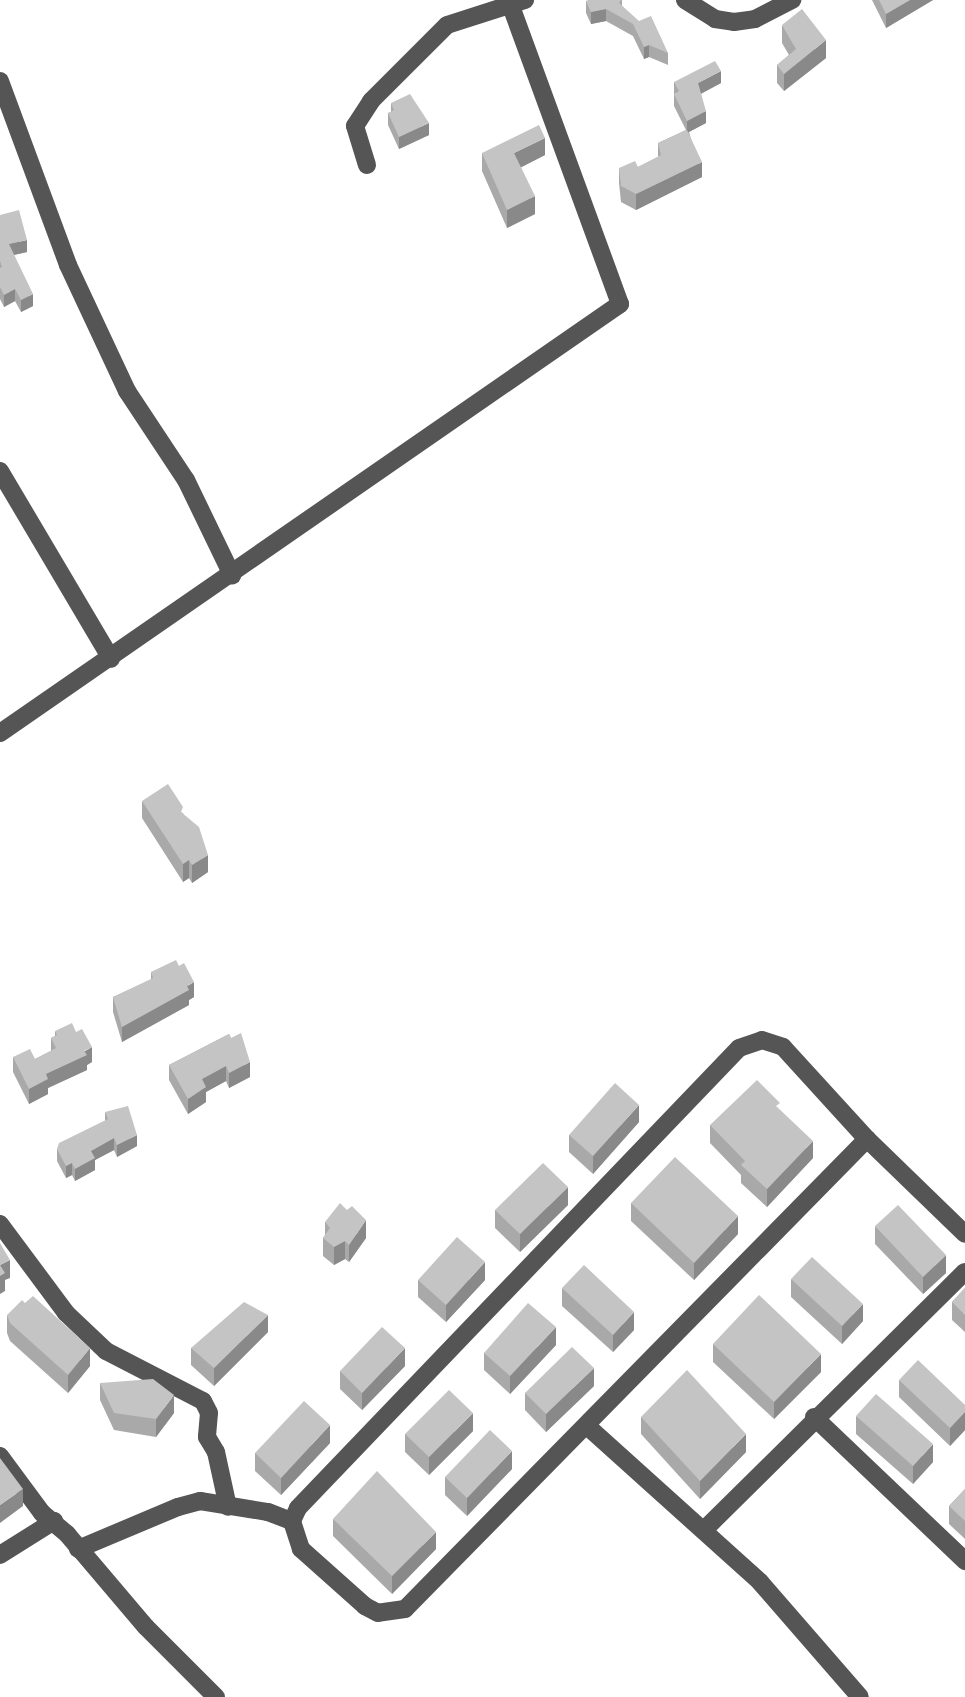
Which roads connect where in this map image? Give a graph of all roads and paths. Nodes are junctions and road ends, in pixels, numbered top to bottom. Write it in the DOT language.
graph roads {
  1 [pos="685,0"];
  2 [pos="792,0"];
  3 [pos="518,3"];
  4 [pos="0,81"];
  5 [pos="367,165"];
  6 [pos="0,471"];
  7 [pos="232,575"];
  8 [pos="111,659"];
  9 [pos="0,733"];
  10 [pos="867,1139"];
  11 [pos="0,1224"];
  12 [pos="965,1234"];
  13 [pos="965,1272"];
  14 [pos="814,1417"];
  15 [pos="587,1426"];
  16 [pos="0,1456"];
  17 [pos="228,1507"];
  18 [pos="54,1521"];
  19 [pos="292,1521"];
  20 [pos="706,1528"];
  21 [pos="78,1549"];
  22 [pos="0,1555"];
  23 [pos="965,1561"];
  24 [pos="216,1697"];
  25 [pos="860,1697"];
  1 -- 2 [label="street"];
  3 -- 5 [label="street"];
  3 -- 7 [label="street"];
  4 -- 7 [label="street"];
  6 -- 8 [label="street"];
  7 -- 8 [label="street"];
  8 -- 9 [label="street"];
  10 -- 12 [label="street"];
  10 -- 15 [label="street"];
  10 -- 19 [label="street"];
  11 -- 17 [label="street"];
  13 -- 14 [label="street"];
  14 -- 20 [label="street"];
  14 -- 23 [label="street"];
  15 -- 19 [label="street"];
  15 -- 20 [label="street"];
  16 -- 18 [label="street"];
  17 -- 19 [label="street"];
  17 -- 21 [label="street"];
  18 -- 21 [label="street"];
  18 -- 22 [label="street"];
  20 -- 25 [label="street"];
  21 -- 24 [label="street"];
}
